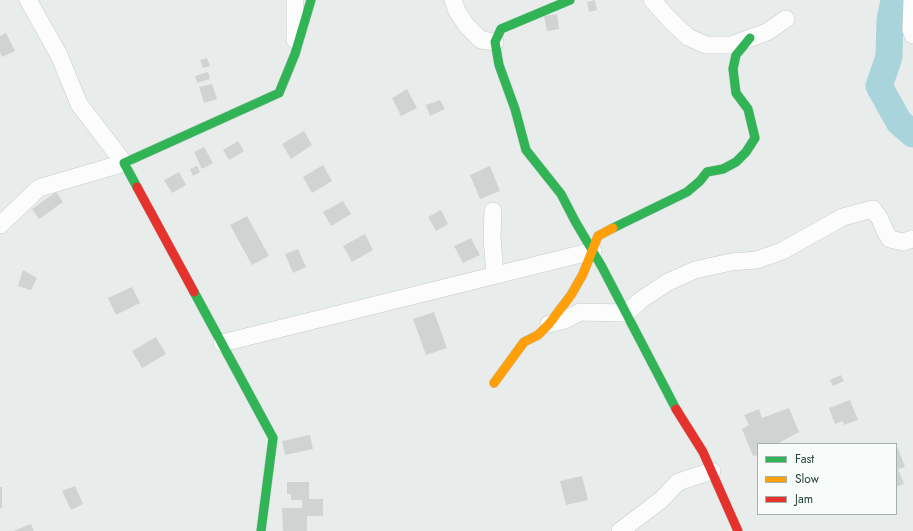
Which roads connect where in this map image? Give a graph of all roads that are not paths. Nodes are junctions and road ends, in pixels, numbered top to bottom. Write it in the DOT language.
graph roads {
  1 [pos="28,0"];
  2 [pos="295,0"];
  3 [pos="311,0"];
  4 [pos="453,0"];
  5 [pos="570,0"];
  6 [pos="652,0"];
  7 [pos="912,0"];
  8 [pos="786,19"];
  9 [pos="913,35"];
  10 [pos="750,38"];
  11 [pos="495,42"];
  12 [pos="295,54"];
  13 [pos="124,163"];
  14 [pos="493,211"];
  15 [pos="0,224"];
  16 [pos="913,239"];
  17 [pos="593,251"];
  18 [pos="495,275"];
  19 [pos="626,312"];
  20 [pos="549,324"];
  21 [pos="222,343"];
  22 [pos="494,383"];
  23 [pos="712,471"];
  24 [pos="261,531"];
  25 [pos="620,531"];
  26 [pos="738,531"];
  1 -- 13 [label="street"];
  2 -- 12 [label="street"];
  3 -- 12 [label="street"];
  4 -- 11 [label="street"];
  5 -- 11 [label="street"];
  6 -- 10 [label="street"];
  7 -- 9 [label="street"];
  8 -- 10 [label="street"];
  10 -- 17 [label="street"];
  11 -- 17 [label="street"];
  12 -- 13 [label="street"];
  13 -- 15 [label="street"];
  13 -- 21 [label="street"];
  14 -- 18 [label="street"];
  16 -- 19 [label="street"];
  17 -- 18 [label="street"];
  17 -- 19 [label="street"];
  17 -- 20 [label="street"];
  18 -- 21 [label="street"];
  19 -- 20 [label="street"];
  19 -- 23 [label="street"];
  20 -- 22 [label="street"];
  21 -- 24 [label="street"];
  23 -- 25 [label="street"];
  23 -- 26 [label="street"];
}
